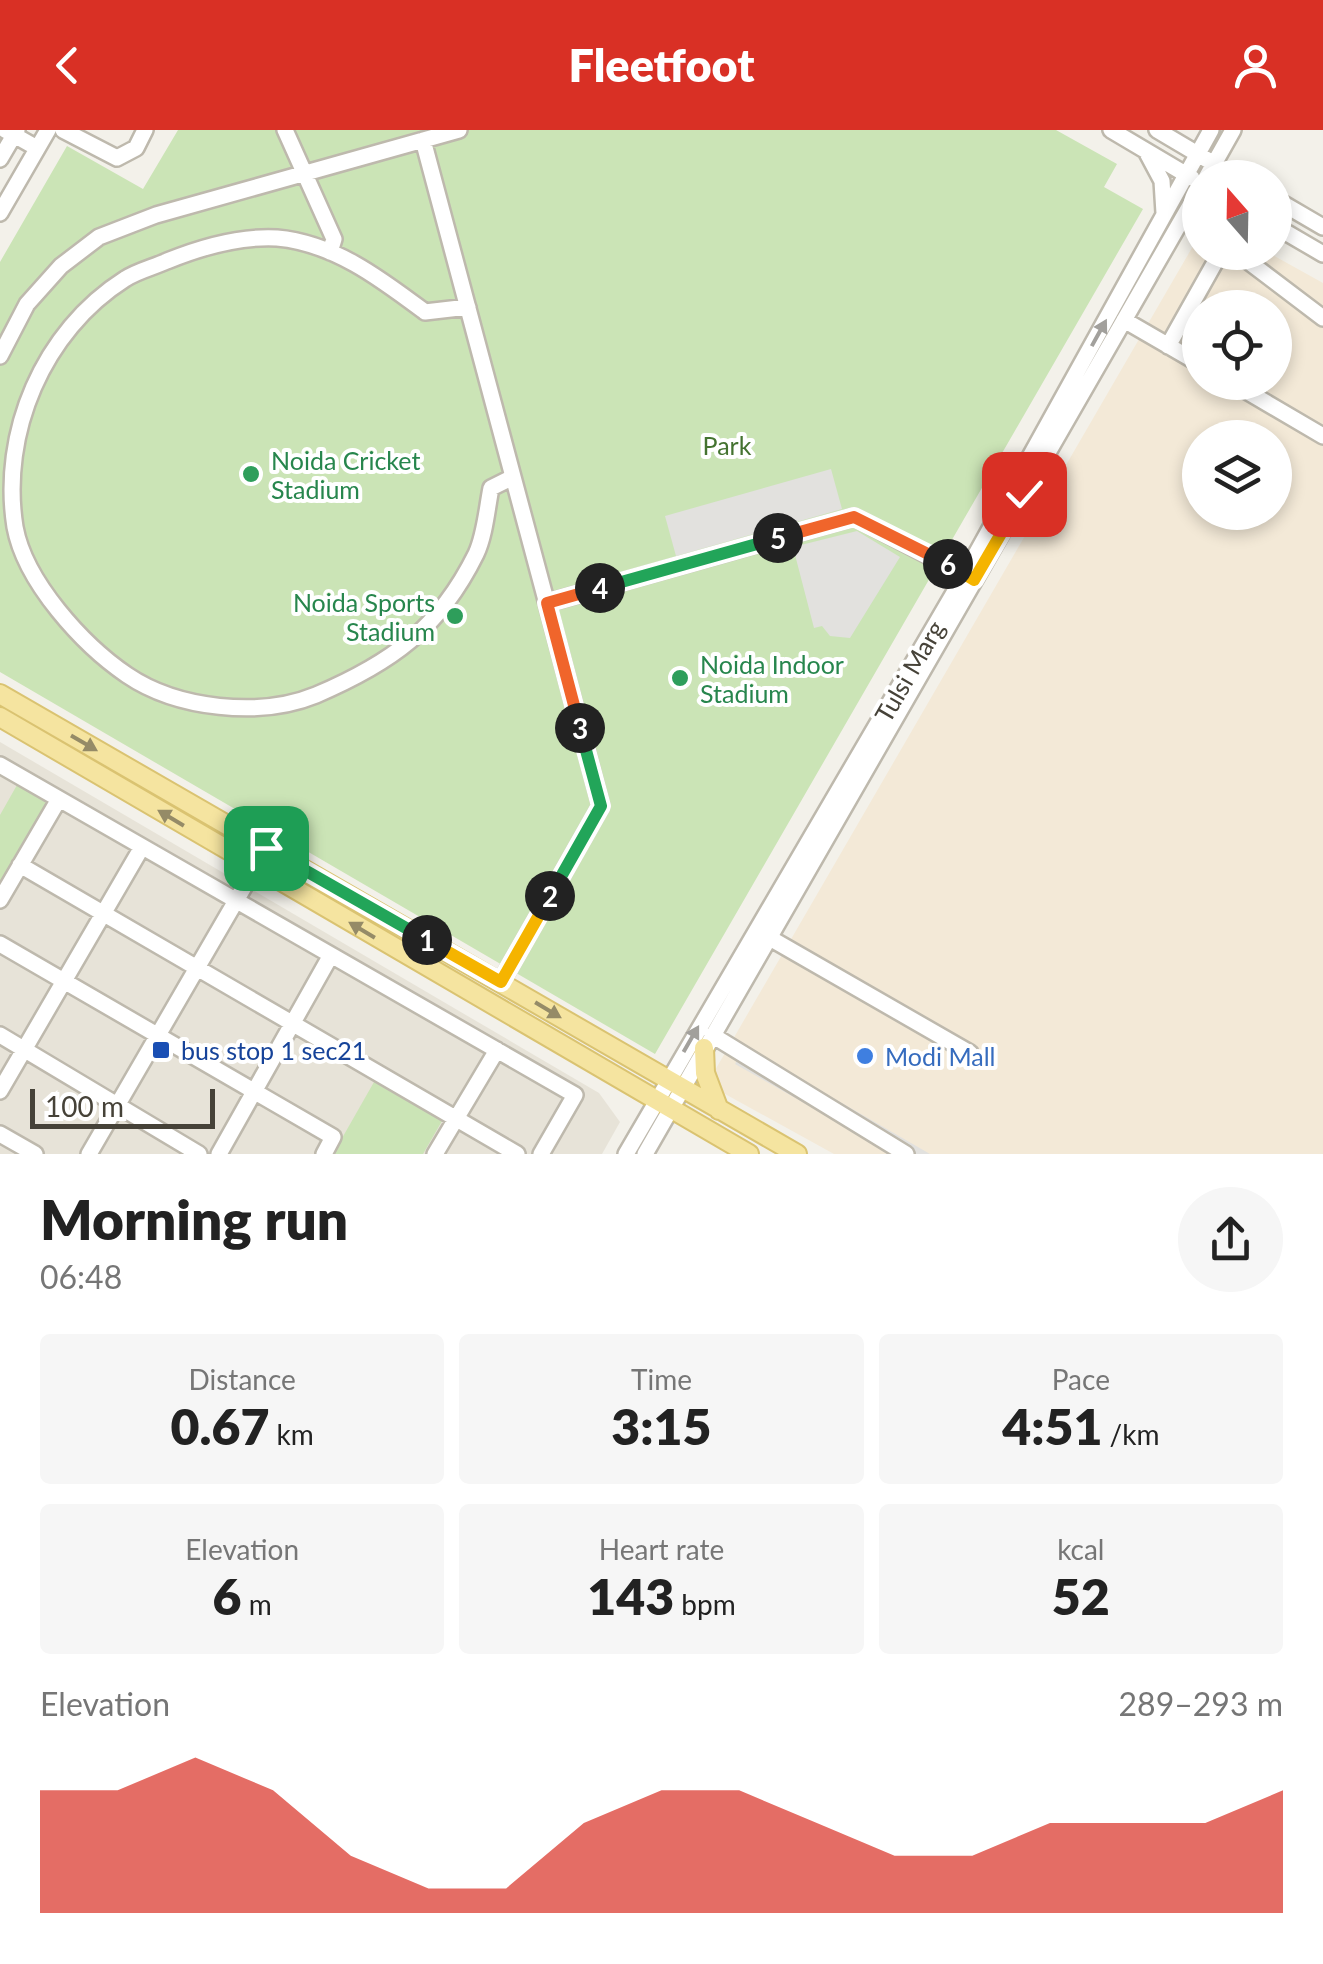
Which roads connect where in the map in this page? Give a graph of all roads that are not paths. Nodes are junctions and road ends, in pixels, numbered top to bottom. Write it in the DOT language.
graph roads {
  1 [pos="48,130"];
  2 [pos="63,130"];
  3 [pos="144,130"];
  4 [pos="459,130"];
  5 [pos="1111,130"];
  6 [pos="1157,130"];
  7 [pos="1212,130"];
  8 [pos="288,131"];
  9 [pos="1233,131"];
  10 [pos="12,132"];
  11 [pos="423,140"];
  12 [pos="37,148"];
  13 [pos="1146,151"];
  14 [pos="1198,154"];
  15 [pos="0,159"];
  16 [pos="1198,160"];
  17 [pos="1202,160"];
  18 [pos="1216,160"];
  19 [pos="1236,160"];
  20 [pos="1182,173"];
  21 [pos="305,174"];
  22 [pos="1182,197"];
  23 [pos="1292,209"];
  24 [pos="0,213"];
  25 [pos="1163,217"];
  26 [pos="1182,219"];
  27 [pos="1323,227"];
  28 [pos="1292,236"];
  29 [pos="330,252"];
  30 [pos="1323,254"];
  31 [pos="1211,270"];
  32 [pos="1260,270"];
  33 [pos="468,307"];
  34 [pos="1323,318"];
  35 [pos="1124,320"];
  36 [pos="1168,346"];
  37 [pos="1182,354"];
  38 [pos="0,356"];
  39 [pos="1262,400"];
  40 [pos="1323,436"];
  41 [pos="514,477"];
  42 [pos="970,577"];
  43 [pos="547,603"];
  44 [pos="0,694"];
  45 [pos="0,717"];
  46 [pos="0,765"];
  47 [pos="59,799"];
  48 [pos="142,847"];
  49 [pos="266,848"];
  50 [pos="20,865"];
  51 [pos="255,868"];
  52 [pos="0,900"];
  53 [pos="236,901"];
  54 [pos="103,914"];
  55 [pos="768,937"];
  56 [pos="0,944"];
  57 [pos="331,956"];
  58 [pos="197,968"];
  59 [pos="64,981"];
  60 [pos="501,982"];
  61 [pos="292,1023"];
  62 [pos="0,1034"];
  63 [pos="158,1036"];
  64 [pos="708,1041"];
  65 [pos="24,1049"];
  66 [pos="497,1050"];
  67 [pos="970,1054"];
  68 [pos="674,1085"];
  69 [pos="0,1091"];
  70 [pos="254,1091"];
  71 [pos="116,1106"];
  72 [pos="663,1106"];
  73 [pos="718,1110"];
  74 [pos="457,1119"];
  75 [pos="0,1134"];
  76 [pos="35,1154"];
  77 [pos="89,1154"];
  78 [pos="199,1154"];
  79 [pos="219,1154"];
  80 [pos="324,1154"];
  81 [pos="436,1154"];
  82 [pos="517,1154"];
  83 [pos="541,1154"];
  84 [pos="626,1154"];
  85 [pos="645,1154"];
  86 [pos="749,1154"];
  87 [pos="797,1154"];
  88 [pos="906,1154"];
  1 -- 12 [label="street"];
  2 -- 3 [label="street"];
  4 -- 11 [label="street"];
  5 -- 13 [label="street"];
  6 -- 14 [label="street"];
  7 -- 14 [label="street, Tulsi Marg"];
  8 -- 21 [label="street"];
  9 -- 18 [label="street"];
  9 -- 19 [label="street"];
  10 -- 12 [label="street"];
  10 -- 15 [label="street"];
  11 -- 21 [label="street"];
  11 -- 33 [label="street"];
  12 -- 24 [label="street"];
  13 -- 20 [label="street"];
  13 -- 25 [label="street"];
  14 -- 16 [label="street, Tulsi Marg"];
  14 -- 17 [label="street"];
  21 -- 29 [label="street"];
  21 -- 38 [label="street"];
  22 -- 25 [label="street, Tulsi Marg"];
  23 -- 27 [label="street"];
  42 -- 25 [label="street, Tulsi Marg, one-way"];
  26 -- 35 [label="street, Tulsi Marg"];
  28 -- 30 [label="street"];
  29 -- 33 [label="street"];
  29 -- 41 [label="street"];
  31 -- 36 [label="street"];
  32 -- 34 [label="street"];
  33 -- 41 [label="street"];
  35 -- 36 [label="street"];
  35 -- 42 [label="street, Tulsi Marg"];
  36 -- 37 [label="street"];
  39 -- 40 [label="street"];
  41 -- 43 [label="street"];
  42 -- 43 [label="street"];
  42 -- 55 [label="street, Tulsi Marg"];
  68 -- 42 [label="street, Tulsi Marg, one-way"];
  43 -- 60 [label="street"];
  44 -- 49 [label="main road, one-way"];
  51 -- 45 [label="main road, one-way"];
  46 -- 47 [label="street"];
  47 -- 48 [label="street"];
  47 -- 50 [label="street"];
  48 -- 53 [label="street"];
  48 -- 54 [label="street"];
  49 -- 51 [label="street"];
  49 -- 60 [label="main road"];
  50 -- 52 [label="street"];
  50 -- 54 [label="street"];
  51 -- 53 [label="street"];
  72 -- 51 [label="main road, one-way"];
  53 -- 57 [label="street"];
  53 -- 58 [label="street"];
  54 -- 58 [label="street"];
  54 -- 59 [label="street"];
  55 -- 64 [label="street, Tulsi Marg"];
  55 -- 67 [label="street"];
  56 -- 59 [label="street"];
  57 -- 61 [label="street"];
  57 -- 66 [label="street"];
  58 -- 61 [label="street"];
  58 -- 63 [label="street"];
  59 -- 63 [label="street"];
  59 -- 65 [label="street"];
  60 -- 68 [label="main road, one-way"];
  61 -- 70 [label="street"];
  61 -- 74 [label="street"];
  62 -- 65 [label="street"];
  63 -- 70 [label="street"];
  63 -- 71 [label="street"];
  64 -- 68 [label="street, Tulsi Marg"];
  64 -- 73 [label="main road"];
  64 -- 88 [label="street"];
  65 -- 69 [label="street"];
  65 -- 71 [label="street"];
  66 -- 74 [label="street"];
  66 -- 83 [label="street"];
  68 -- 72 [label="street, Tulsi Marg"];
  68 -- 73 [label="main road"];
  70 -- 79 [label="street"];
  70 -- 80 [label="street"];
  71 -- 77 [label="street"];
  71 -- 78 [label="street"];
  72 -- 84 [label="street, Tulsi Marg"];
  72 -- 85 [label="street, Tulsi Marg"];
  72 -- 86 [label="main road"];
  73 -- 87 [label="main road"];
  74 -- 81 [label="street"];
  74 -- 82 [label="street"];
  75 -- 76 [label="street"];
}
